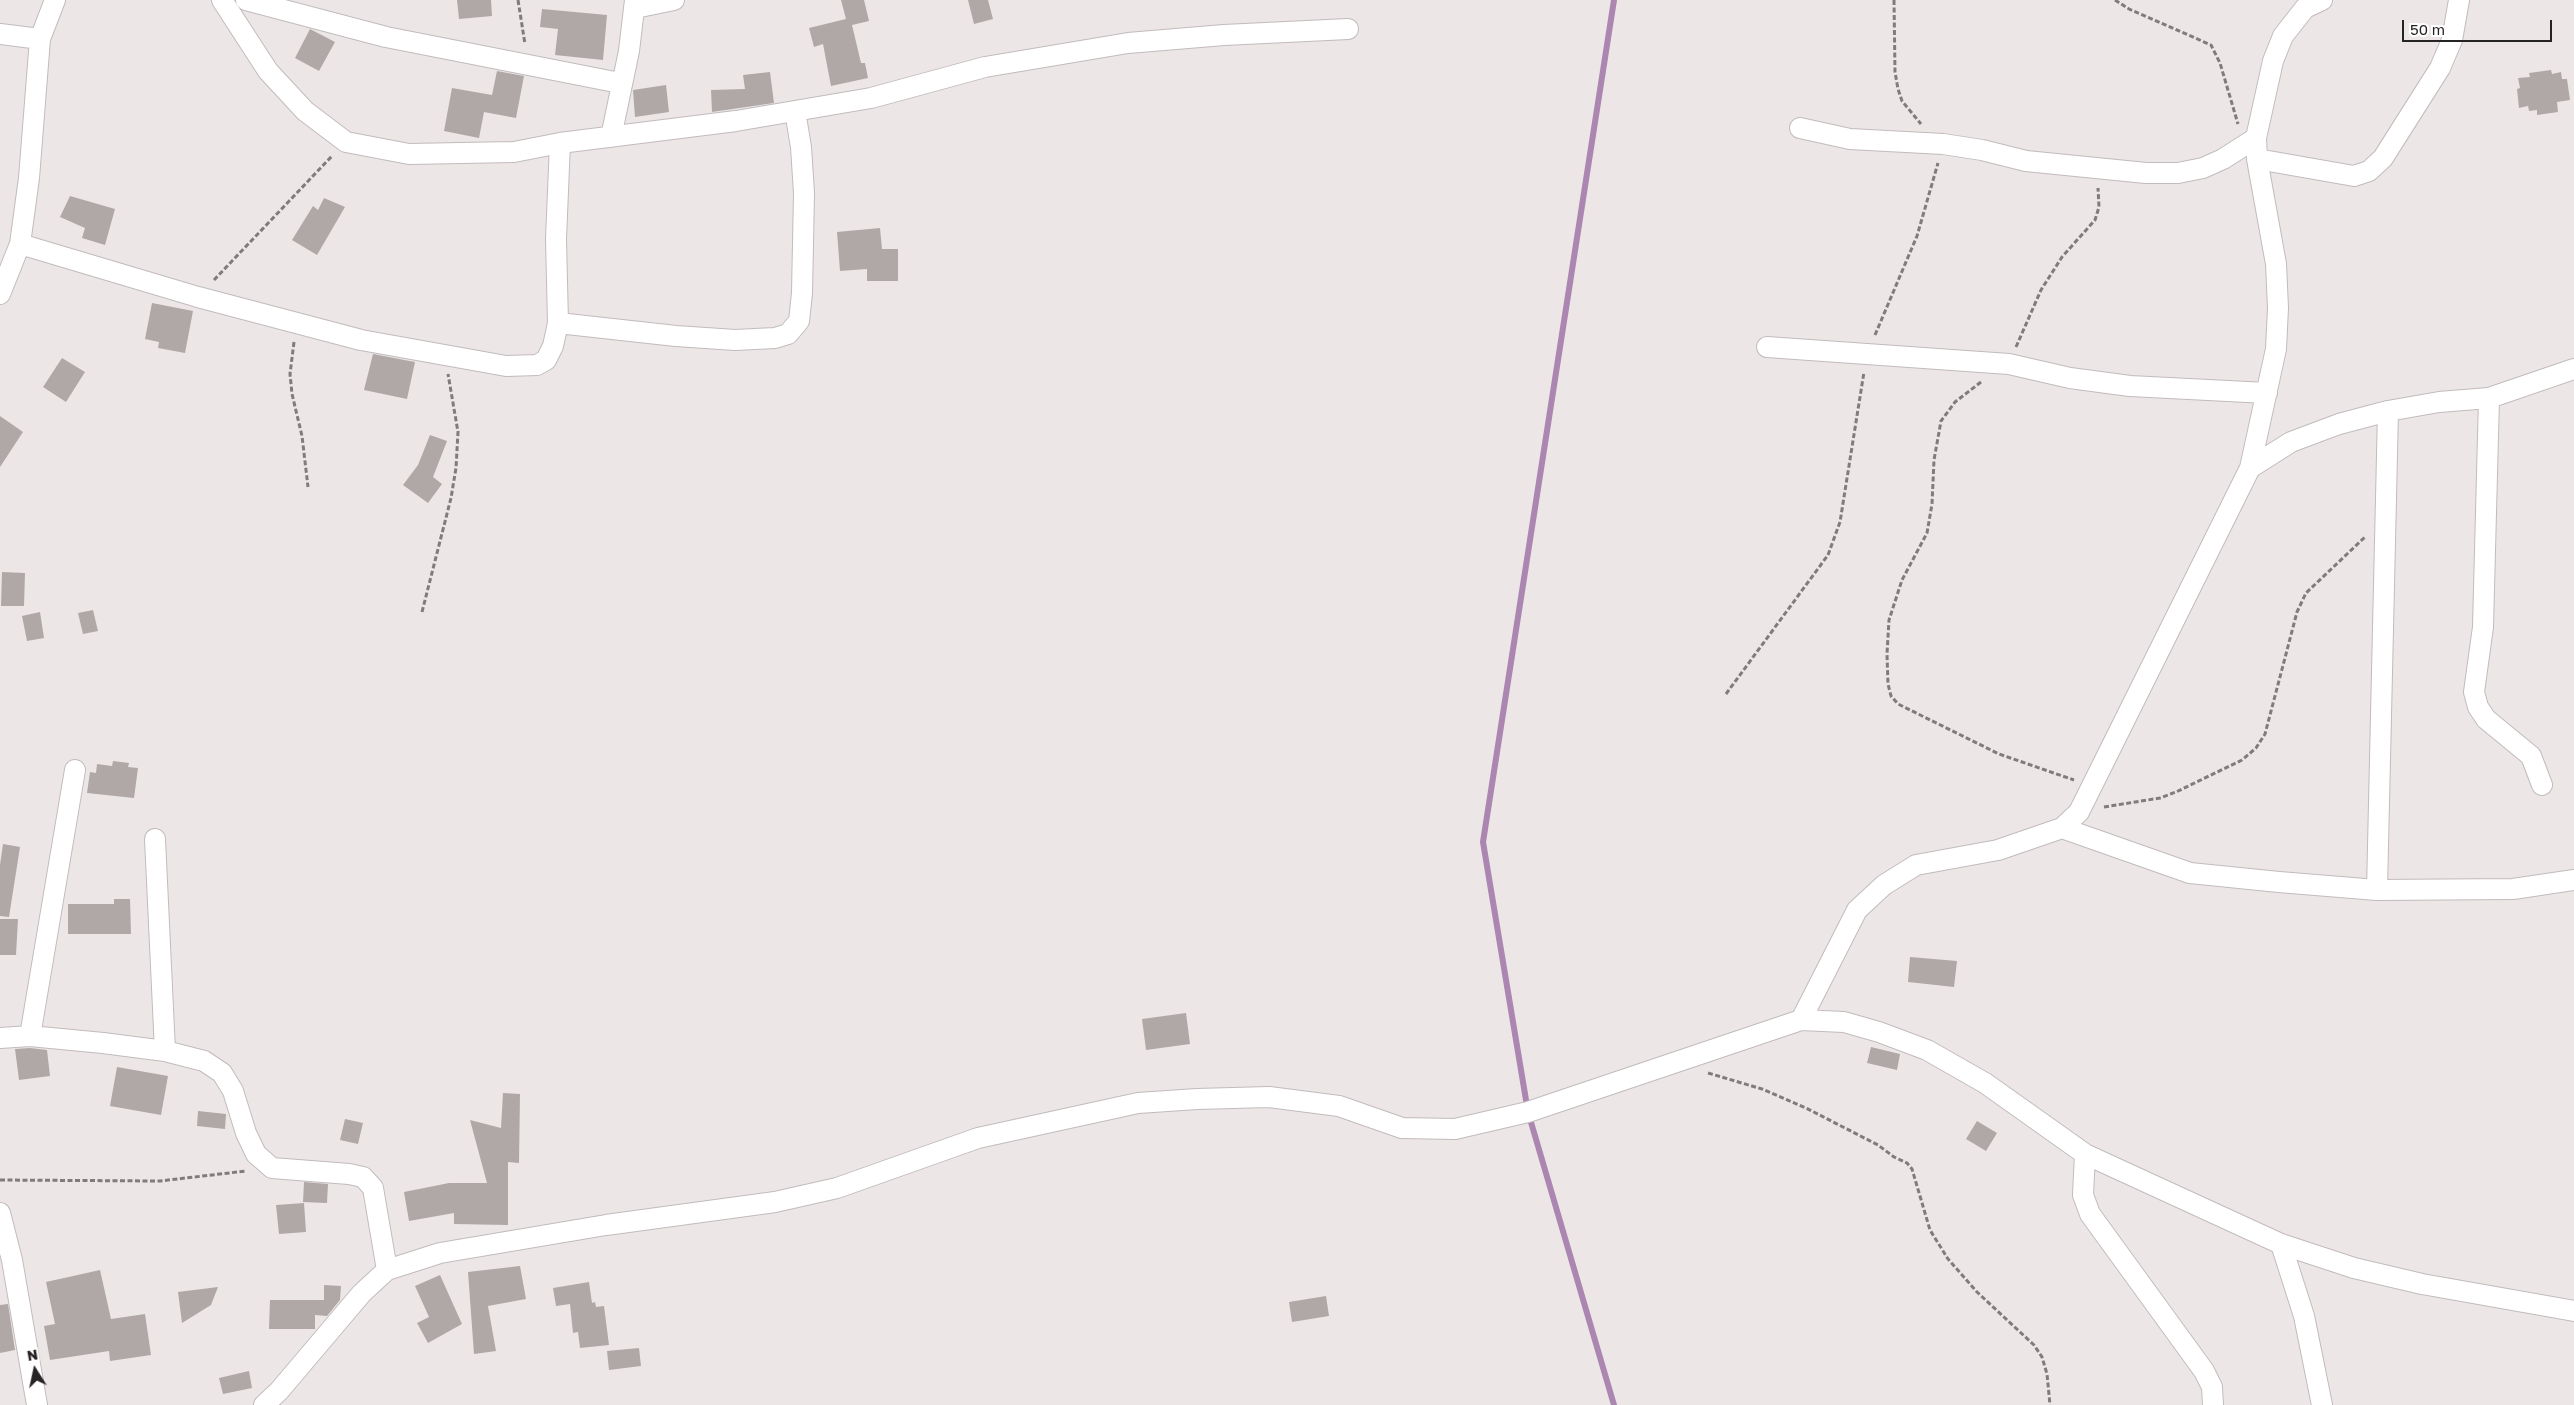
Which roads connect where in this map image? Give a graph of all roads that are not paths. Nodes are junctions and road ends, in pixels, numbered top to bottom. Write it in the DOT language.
graph roads {
  1 [pos="55,0"];
  2 [pos="222,0"];
  3 [pos="246,0"];
  4 [pos="674,0"];
  5 [pos="2322,0"];
  6 [pos="2458,0"];
  7 [pos="635,4"];
  8 [pos="1348,29"];
  9 [pos="0,34"];
  10 [pos="40,39"];
  11 [pos="620,83"];
  12 [pos="795,111"];
  13 [pos="1800,128"];
  14 [pos="610,137"];
  15 [pos="560,144"];
  16 [pos="2252,148"];
  17 [pos="20,244"];
  18 [pos="0,294"];
  19 [pos="558,323"];
  20 [pos="1767,347"];
  21 [pos="2574,369"];
  22 [pos="2267,393"];
  23 [pos="2490,398"];
  24 [pos="2388,411"];
  25 [pos="2250,468"];
  26 [pos="75,770"];
  27 [pos="2542,785"];
  28 [pos="2062,828"];
  29 [pos="155,839"];
  30 [pos="2574,880"];
  31 [pos="2378,890"];
  32 [pos="1801,1020"];
  33 [pos="30,1036"];
  34 [pos="0,1038"];
  35 [pos="165,1051"];
  36 [pos="2085,1154"];
  37 [pos="0,1213"];
  38 [pos="2281,1244"];
  39 [pos="387,1270"];
  40 [pos="2574,1311"];
  41 [pos="37,1405"];
  42 [pos="264,1405"];
  43 [pos="2213,1405"];
  44 [pos="2322,1405"];
  1 -- 10 [label="street"];
  2 -- 15 [label="street"];
  3 -- 11 [label="street"];
  4 -- 7 [label="street"];
  5 -- 16 [label="street"];
  6 -- 16 [label="street"];
  7 -- 11 [label="street"];
  8 -- 12 [label="street"];
  9 -- 10 [label="street"];
  10 -- 17 [label="street"];
  11 -- 14 [label="street"];
  12 -- 14 [label="street"];
  12 -- 19 [label="street"];
  13 -- 16 [label="street"];
  14 -- 15 [label="street"];
  15 -- 19 [label="street"];
  16 -- 22 [label="street"];
  17 -- 18 [label="street"];
  17 -- 19 [label="street"];
  20 -- 22 [label="street"];
  21 -- 23 [label="street"];
  22 -- 25 [label="street"];
  23 -- 24 [label="street"];
  23 -- 27 [label="street"];
  24 -- 25 [label="street"];
  24 -- 31 [label="street"];
  25 -- 28 [label="street"];
  26 -- 33 [label="street"];
  28 -- 31 [label="street"];
  28 -- 32 [label="street"];
  29 -- 35 [label="street"];
  30 -- 31 [label="street"];
  32 -- 36 [label="street"];
  32 -- 39 [label="street"];
  33 -- 34 [label="street"];
  33 -- 35 [label="street"];
  35 -- 39 [label="street"];
  36 -- 38 [label="street"];
  36 -- 43 [label="street"];
  37 -- 41 [label="street"];
  38 -- 40 [label="street"];
  38 -- 44 [label="street"];
  39 -- 42 [label="street"];
}
